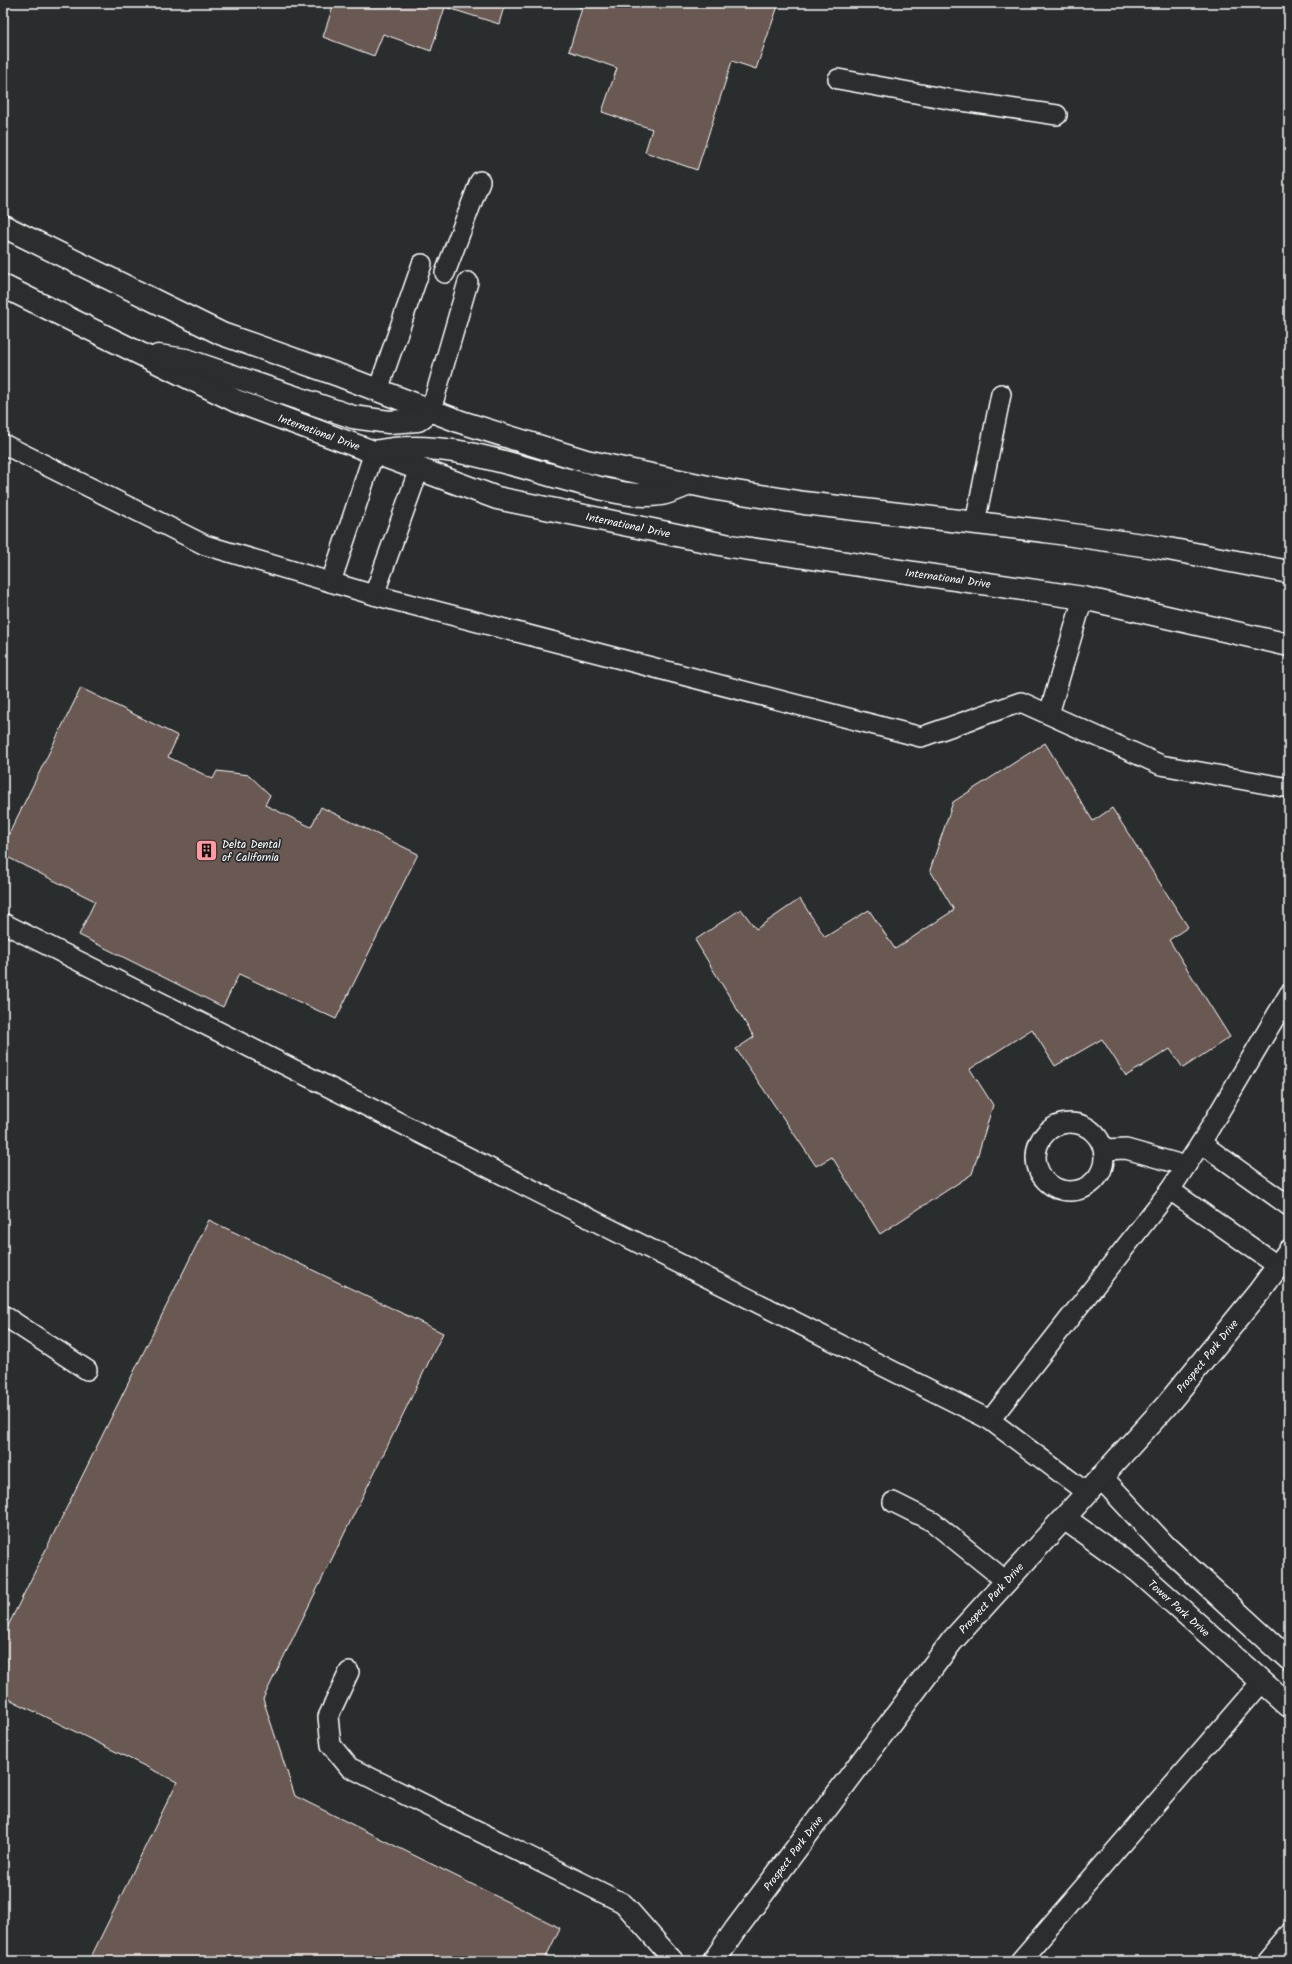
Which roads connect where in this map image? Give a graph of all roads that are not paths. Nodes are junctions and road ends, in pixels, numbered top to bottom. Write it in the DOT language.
graph roads {
  1 [pos="838,79"];
  2 [pos="1057,115"];
  3 [pos="480,181"];
  4 [pos="3,226"];
  5 [pos="422,264"];
  6 [pos="445,273"];
  7 [pos="468,282"];
  8 [pos="3,286"];
  9 [pos="139,354"];
  10 [pos="378,390"];
  11 [pos="1001,394"];
  12 [pos="431,410"];
  13 [pos="3,444"];
  14 [pos="374,452"];
  15 [pos="419,469"];
  16 [pos="691,484"];
  17 [pos="974,523"];
  18 [pos="1289,572"];
  19 [pos="331,582"];
  20 [pos="374,595"];
  21 [pos="1084,598"];
  22 [pos="1289,645"];
  23 [pos="1049,714"];
  24 [pos="1289,788"];
  25 [pos="3,923"];
  26 [pos="1289,994"];
  27 [pos="1201,1143"];
  28 [pos="1104,1150"];
  29 [pos="1186,1166"];
  30 [pos="1170,1190"];
  31 [pos="1289,1206"];
  32 [pos="1283,1259"];
  33 [pos="3,1315"];
  34 [pos="87,1370"];
  35 [pos="990,1420"];
  36 [pos="1094,1485"];
  37 [pos="894,1502"];
  38 [pos="1064,1518"];
  39 [pos="1006,1581"];
  40 [pos="1288,1657"];
  41 [pos="350,1672"];
  42 [pos="1262,1681"];
  43 [pos="1289,1706"];
  44 [pos="1289,1936"];
  45 [pos="674,1961"];
  46 [pos="714,1961"];
  47 [pos="1020,1961"];
  48 [pos="1268,1961"];
  1 -- 2 [label="lane"];
  3 -- 6 [label="lane"];
  4 -- 10 [label="main road"];
  5 -- 10 [label="lane"];
  7 -- 12 [label="lane"];
  8 -- 9 [label="main road, International Drive"];
  9 -- 12 [label="main road"];
  9 -- 14 [label="main road, International Drive"];
  10 -- 12 [label="main road"];
  11 -- 17 [label="lane"];
  12 -- 16 [label="main road"];
  13 -- 19 [label="lane"];
  14 -- 15 [label="main road, International Drive"];
  14 -- 16 [label="main road"];
  14 -- 19 [label="lane"];
  15 -- 20 [label="lane"];
  15 -- 21 [label="main road, International Drive"];
  16 -- 17 [label="main road"];
  17 -- 18 [label="main road"];
  19 -- 20 [label="lane"];
  20 -- 23 [label="lane"];
  21 -- 22 [label="main road, International Drive"];
  21 -- 23 [label="lane"];
  23 -- 24 [label="lane"];
  25 -- 35 [label="lane"];
  26 -- 27 [label="lane"];
  27 -- 29 [label="lane"];
  27 -- 31 [label="lane"];
  28 -- 29 [label="lane"];
  29 -- 30 [label="lane"];
  30 -- 32 [label="lane"];
  30 -- 35 [label="lane"];
  32 -- 36 [label="main road, Prospect Park Drive"];
  33 -- 34 [label="lane"];
  35 -- 36 [label="lane"];
  36 -- 38 [label="main road, Prospect Park Drive"];
  36 -- 40 [label="main road"];
  37 -- 39 [label="lane"];
  38 -- 39 [label="main road, Prospect Park Drive"];
  38 -- 42 [label="main road, Tower Park Drive"];
  39 -- 46 [label="main road, Prospect Park Drive"];
  41 -- 45 [label="lane"];
  42 -- 43 [label="main road, Tower Park Drive"];
  42 -- 47 [label="lane"];
  44 -- 48 [label="main road"];
}
